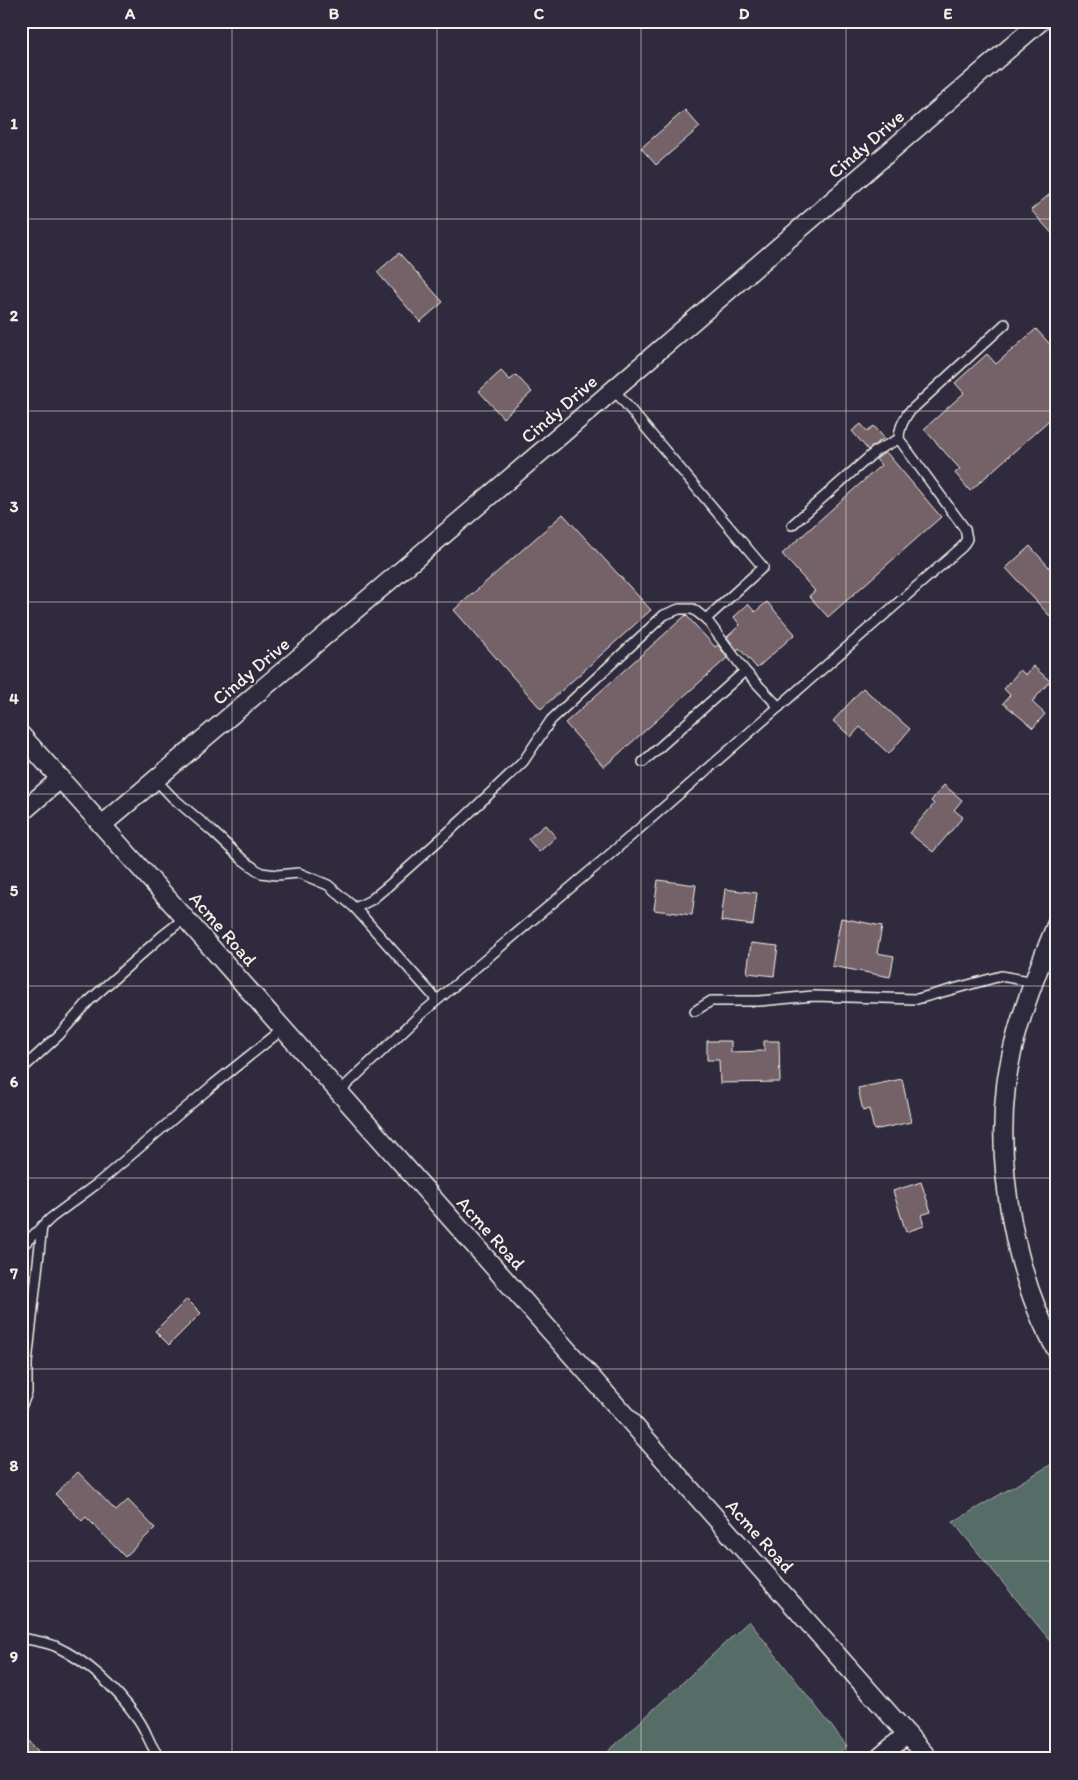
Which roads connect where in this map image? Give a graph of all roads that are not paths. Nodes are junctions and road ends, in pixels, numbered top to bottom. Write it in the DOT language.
graph roads {
  1 [pos="1041,21"];
  2 [pos="1004,324"];
  3 [pos="614,390"];
  4 [pos="899,439"];
  5 [pos="792,525"];
  6 [pos="706,619"];
  7 [pos="745,671"];
  8 [pos="779,707"];
  9 [pos="21,735"];
  10 [pos="643,762"];
  11 [pos="61,778"];
  12 [pos="156,780"];
  13 [pos="21,813"];
  14 [pos="102,825"];
  15 [pos="355,908"];
  16 [pos="186,918"];
  17 [pos="1057,923"];
  18 [pos="1034,982"];
  19 [pos="437,1000"];
  20 [pos="695,1011"];
  21 [pos="283,1029"];
  22 [pos="21,1070"];
  23 [pos="339,1092"];
  24 [pos="42,1226"];
  25 [pos="21,1247"];
  26 [pos="1057,1351"];
  27 [pos="21,1407"];
  28 [pos="21,1638"];
  29 [pos="906,1734"];
  30 [pos="153,1750"];
  31 [pos="146,1759"];
  32 [pos="161,1759"];
  33 [pos="878,1759"];
  34 [pos="929,1759"];
  1 -- 3 [label="street, Cindy Drive"];
  2 -- 4 [label="lane"];
  3 -- 6 [label="lane"];
  3 -- 12 [label="street, Cindy Drive"];
  4 -- 5 [label="lane"];
  4 -- 8 [label="lane"];
  6 -- 7 [label="lane"];
  6 -- 15 [label="lane"];
  7 -- 8 [label="lane"];
  7 -- 10 [label="lane"];
  8 -- 19 [label="lane"];
  9 -- 11 [label="street, Acme Road"];
  11 -- 13 [label="street"];
  11 -- 14 [label="street, Acme Road"];
  12 -- 14 [label="street, Cindy Drive"];
  12 -- 15 [label="lane"];
  14 -- 16 [label="street, Acme Road"];
  15 -- 19 [label="lane"];
  16 -- 21 [label="street, Acme Road"];
  16 -- 22 [label="lane"];
  17 -- 18 [label="street"];
  18 -- 20 [label="lane"];
  18 -- 26 [label="street"];
  19 -- 23 [label="lane"];
  21 -- 23 [label="street, Acme Road"];
  21 -- 24 [label="lane"];
  23 -- 29 [label="street, Acme Road"];
  24 -- 25 [label="lane"];
  24 -- 27 [label="lane"];
  28 -- 30 [label="lane"];
  29 -- 33 [label="street"];
  29 -- 34 [label="street, Acme Road"];
  30 -- 31 [label="lane"];
  30 -- 32 [label="lane"];
}
